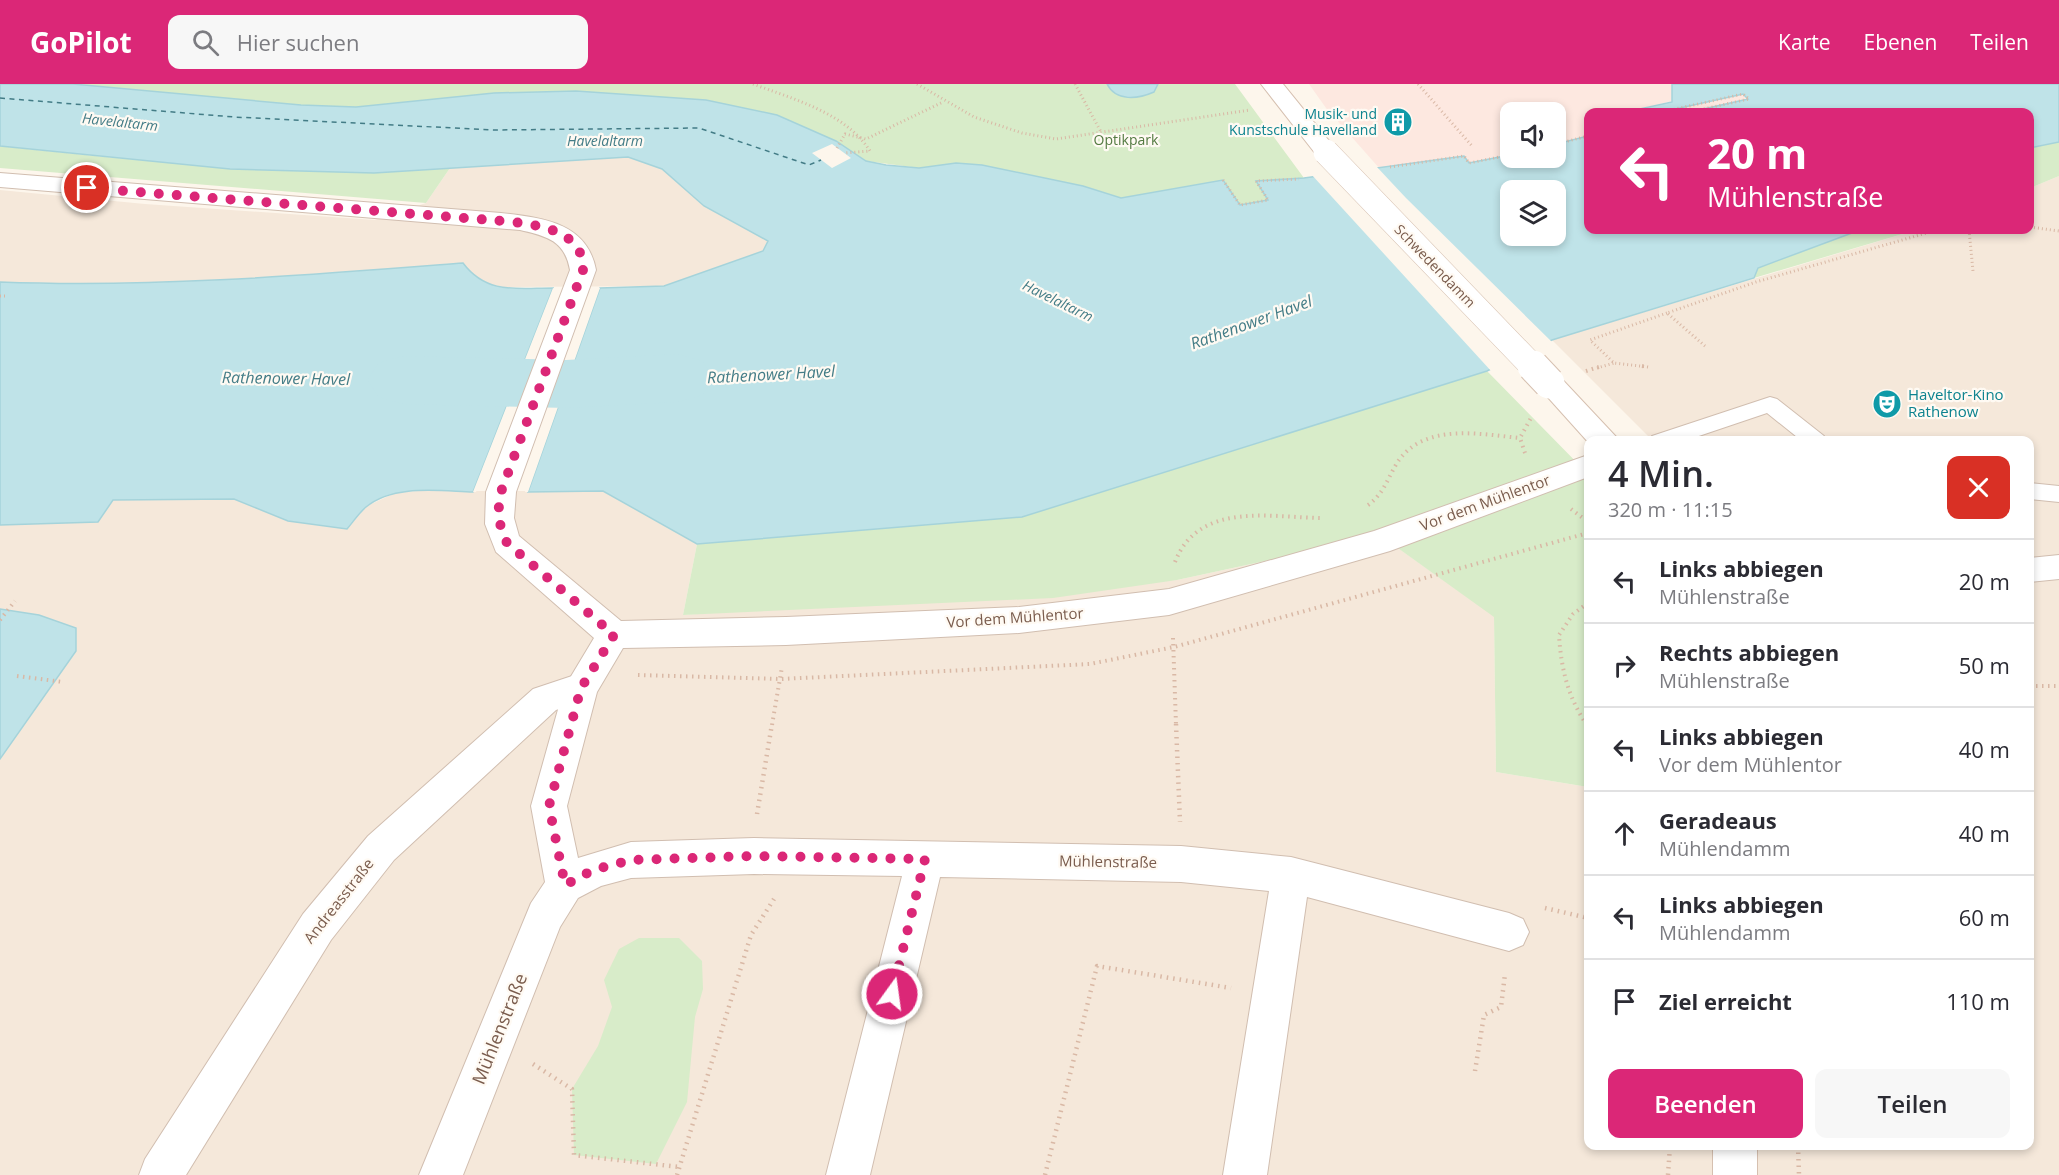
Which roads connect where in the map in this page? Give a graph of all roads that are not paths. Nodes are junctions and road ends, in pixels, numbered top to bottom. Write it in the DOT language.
graph roads {
  1 [pos="1272,84"];
  2 [pos="0,180"];
  3 [pos="1600,436"];
  4 [pos="1675,436"];
  5 [pos="1810,436"];
  6 [pos="1584,467"];
  7 [pos="2034,491"];
  8 [pos="2059,494"];
  9 [pos="2059,567"];
  10 [pos="2034,570"];
  11 [pos="614,635"];
  12 [pos="581,688"];
  13 [pos="925,859"];
  14 [pos="1291,875"];
  15 [pos="565,885"];
  16 [pos="1509,932"];
  17 [pos="1735,1150"];
  18 [pos="161,1175"];
  19 [pos="441,1175"];
  20 [pos="848,1175"];
  21 [pos="1245,1175"];
  22 [pos="1735,1175"];
  1 -- 3 [label="street, Schwedendamm, bridge"];
  2 -- 11 [label="street"];
  4 -- 5 [label="lane"];
  6 -- 11 [label="street, Vor dem Mühlentor"];
  7 -- 8 [label="lane"];
  9 -- 10 [label="street"];
  11 -- 12 [label="street"];
  12 -- 15 [label="street"];
  12 -- 18 [label="street, Andreasstraße"];
  13 -- 14 [label="street, Mühlenstraße"];
  13 -- 15 [label="street, Mühlenstraße"];
  13 -- 20 [label="street"];
  14 -- 16 [label="street, Mühlenstraße"];
  14 -- 21 [label="street"];
  15 -- 19 [label="street, Mühlenstraße"];
  17 -- 22 [label="street"];
}
